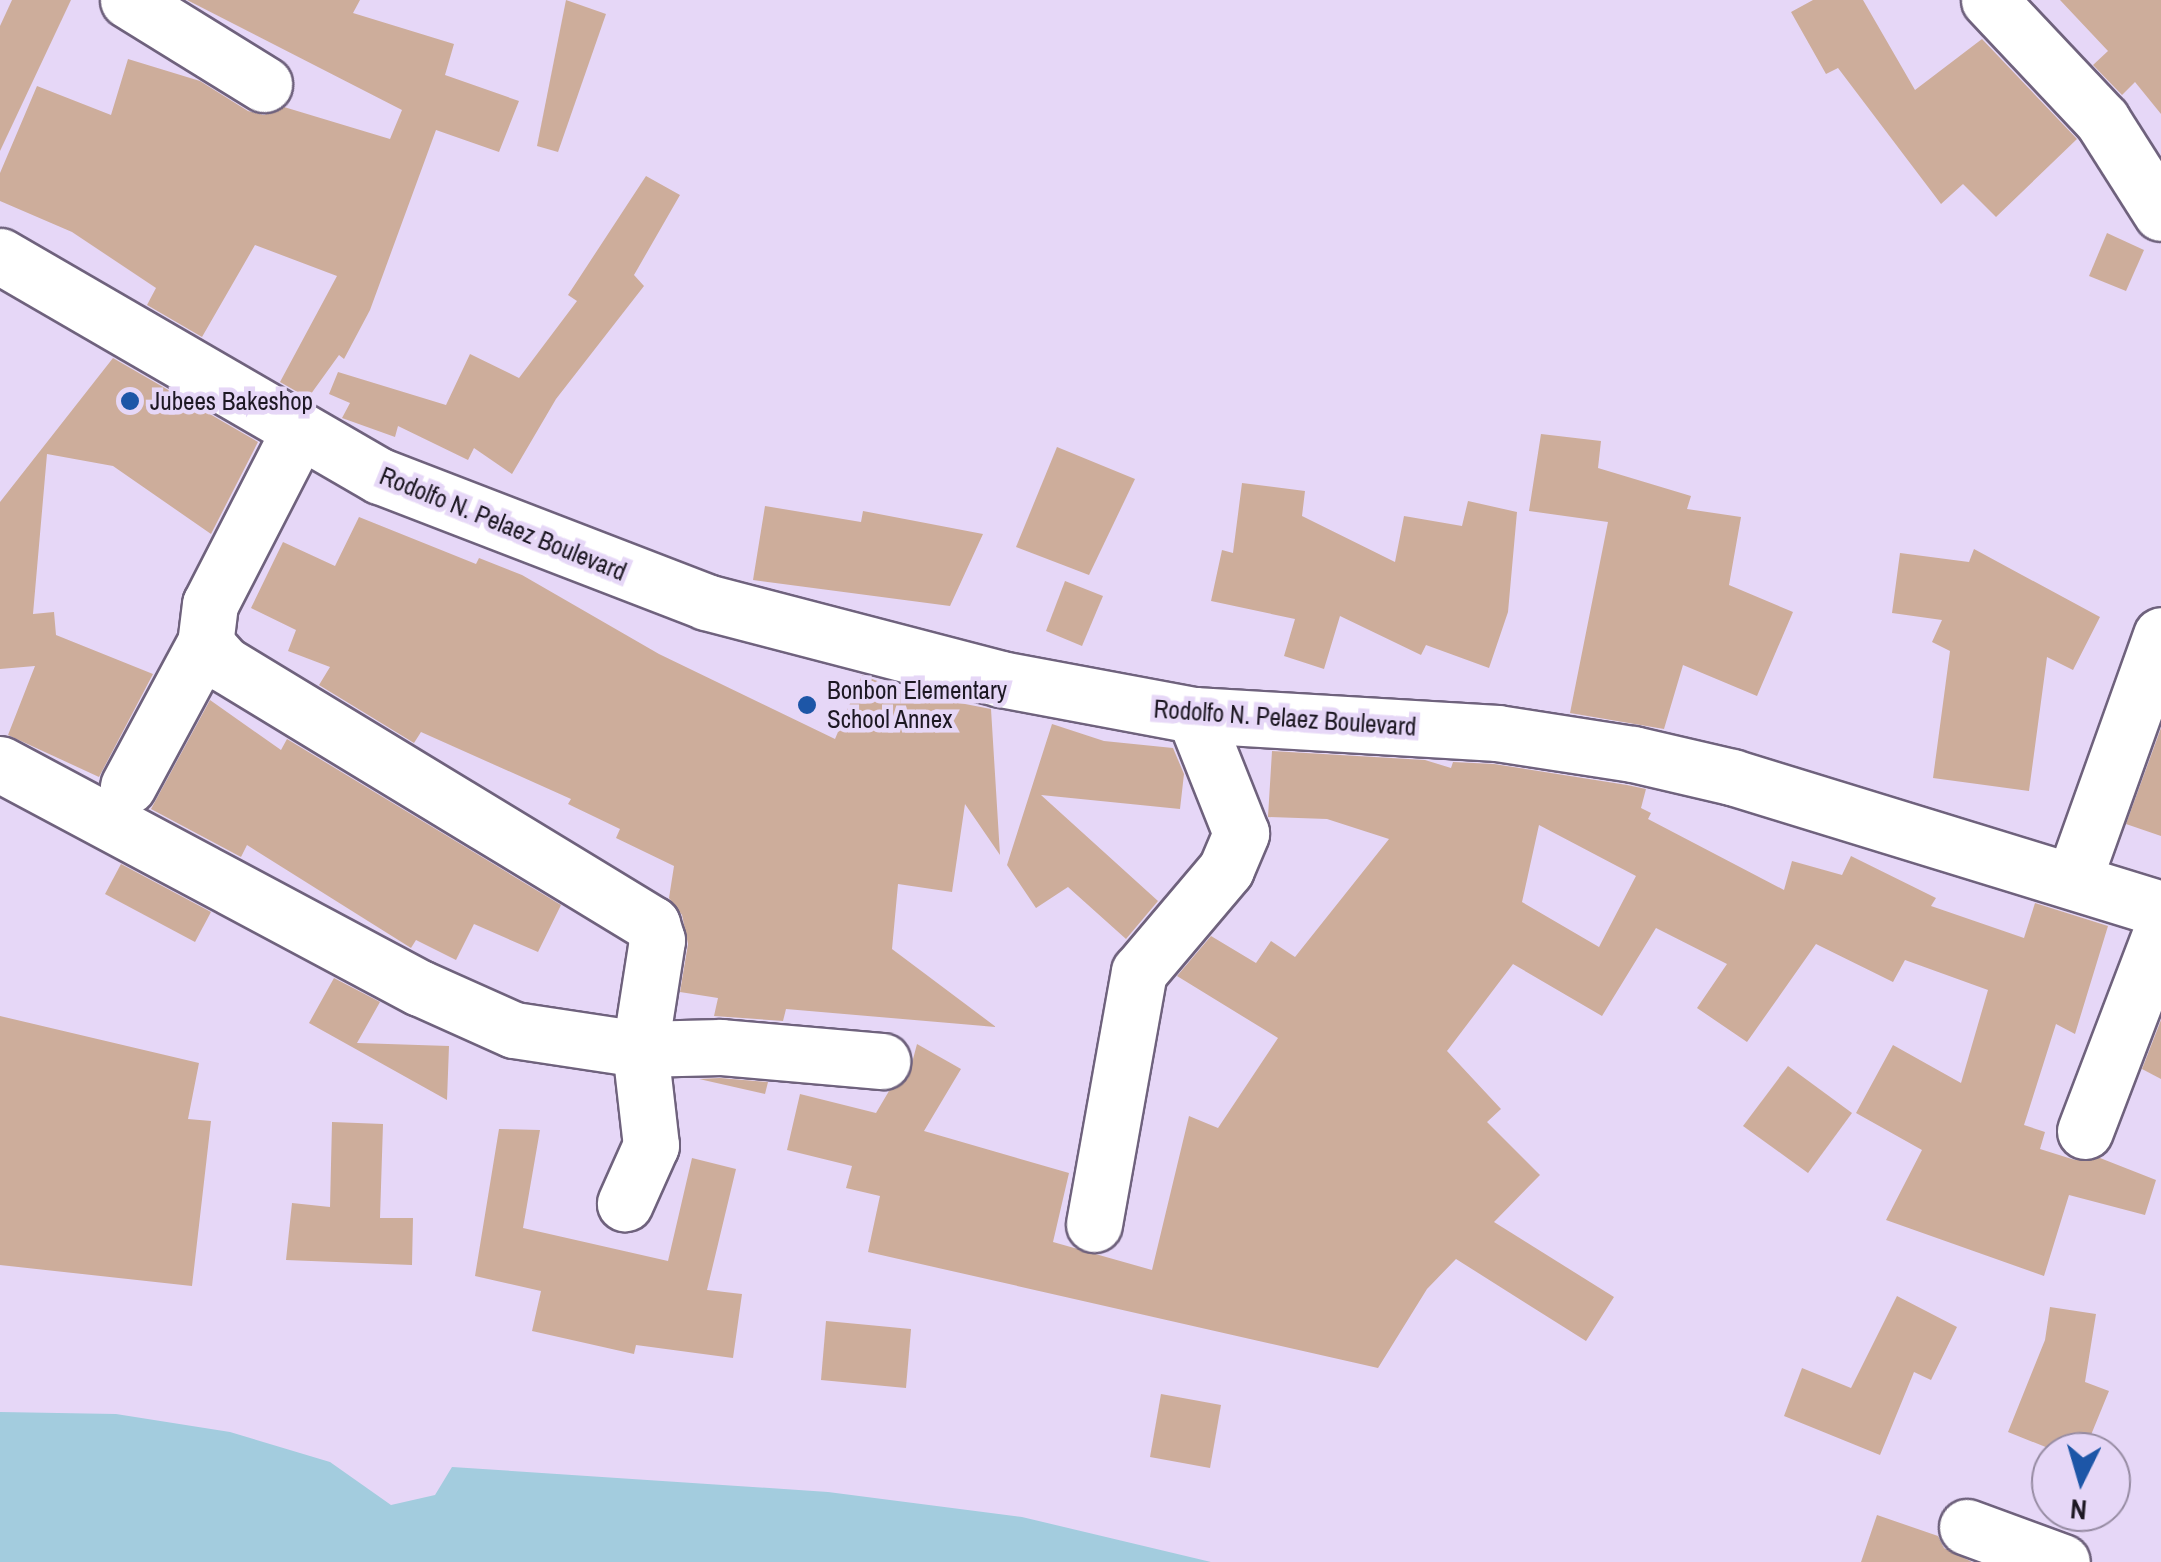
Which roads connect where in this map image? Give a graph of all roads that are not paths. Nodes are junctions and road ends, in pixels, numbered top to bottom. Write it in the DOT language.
graph roads {
  1 [pos="128,0"];
  2 [pos="1989,0"];
  3 [pos="264,84"];
  4 [pos="2161,213"];
  5 [pos="0,256"];
  6 [pos="298,433"];
  7 [pos="2161,636"];
  8 [pos="205,643"];
  9 [pos="1194,716"];
  10 [pos="0,764"];
  11 [pos="128,786"];
  12 [pos="2073,881"];
  13 [pos="2161,910"];
  14 [pos="2161,932"];
  15 [pos="640,1049"];
  16 [pos="882,1062"];
  17 [pos="2085,1131"];
  18 [pos="626,1203"];
  19 [pos="1094,1224"];
  20 [pos="1968,1527"];
  21 [pos="2062,1562"];
  1 -- 3 [label="street"];
  2 -- 4 [label="street"];
  5 -- 6 [label="street, Rodolfo N. Pelaez Boulevard"];
  6 -- 8 [label="street"];
  6 -- 9 [label="street, Rodolfo N. Pelaez Boulevard"];
  7 -- 12 [label="street"];
  8 -- 11 [label="street"];
  8 -- 15 [label="street"];
  9 -- 12 [label="street, Rodolfo N. Pelaez Boulevard"];
  9 -- 19 [label="street"];
  10 -- 15 [label="street"];
  12 -- 13 [label="street, Rodolfo N. Pelaez Boulevard"];
  14 -- 17 [label="street"];
  15 -- 16 [label="street"];
  15 -- 18 [label="street"];
  20 -- 21 [label="street"];
}
